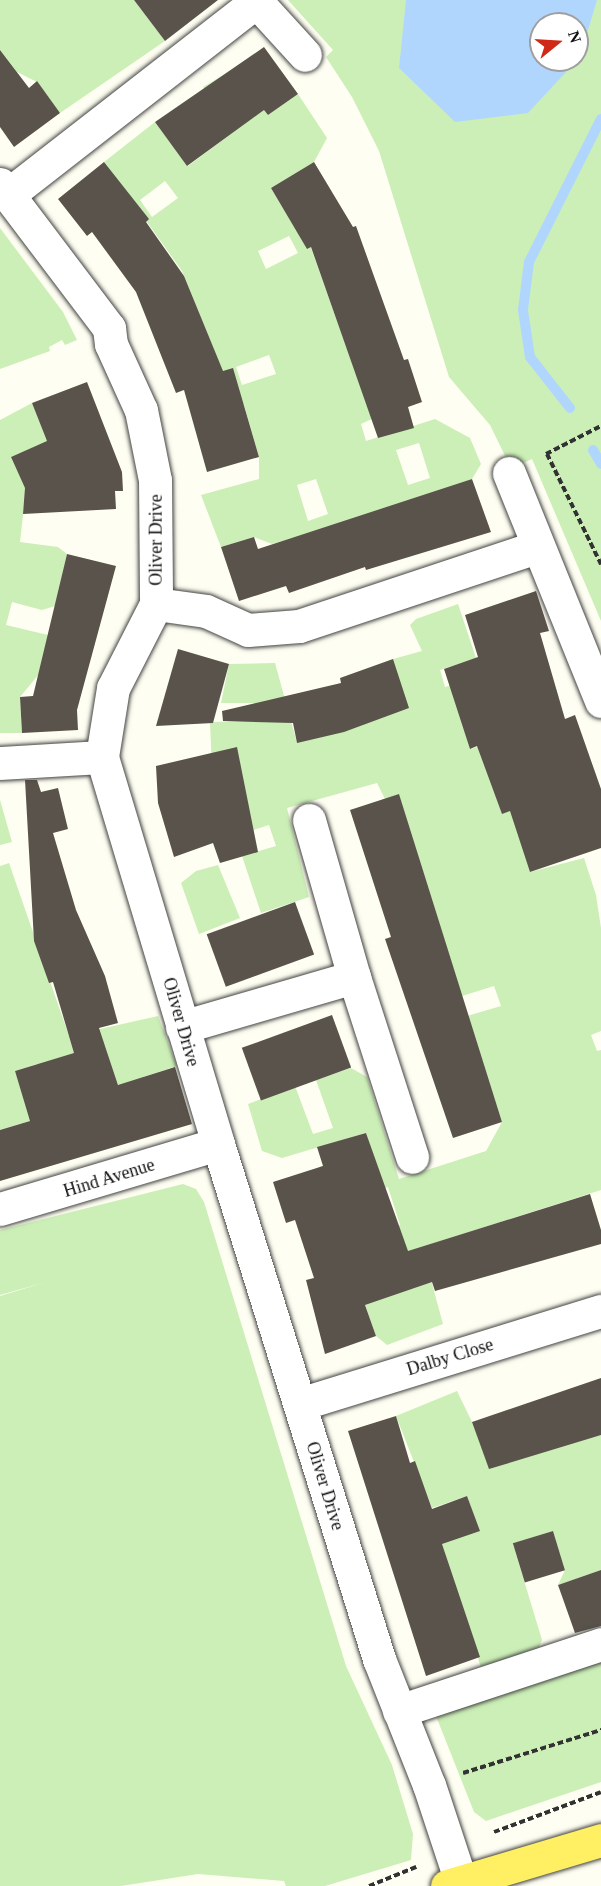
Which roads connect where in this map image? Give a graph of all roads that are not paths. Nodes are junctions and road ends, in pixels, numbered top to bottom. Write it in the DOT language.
graph roads {
  1 [pos="255,1"];
  2 [pos="305,55"];
  3 [pos="4,189"];
  4 [pos="509,472"];
  5 [pos="536,547"];
  6 [pos="156,603"];
  7 [pos="601,701"];
  8 [pos="102,757"];
  9 [pos="0,763"];
  10 [pos="309,820"];
  11 [pos="354,977"];
  12 [pos="182,1027"];
  13 [pos="218,1144"];
  14 [pos="412,1157"];
  15 [pos="0,1209"];
  16 [pos="601,1311"];
  17 [pos="300,1404"];
  18 [pos="601,1644"];
  19 [pos="399,1711"];
  20 [pos="601,1840"];
  21 [pos="454,1884"];
  1 -- 2 [label="street"];
  1 -- 3 [label="street"];
  3 -- 6 [label="street, Oliver Drive"];
  4 -- 5 [label="street"];
  5 -- 6 [label="street"];
  5 -- 7 [label="street"];
  6 -- 8 [label="street, Oliver Drive"];
  8 -- 9 [label="street"];
  8 -- 12 [label="street, Oliver Drive"];
  10 -- 11 [label="street"];
  11 -- 12 [label="street"];
  11 -- 14 [label="street"];
  12 -- 13 [label="street, Oliver Drive"];
  13 -- 15 [label="street, Hind Avenue"];
  13 -- 17 [label="street, Oliver Drive"];
  16 -- 17 [label="street, Dalby Close"];
  17 -- 19 [label="street, Oliver Drive"];
  18 -- 19 [label="street"];
  19 -- 21 [label="street, Oliver Drive"];
  20 -- 21 [label="main road"];
}
